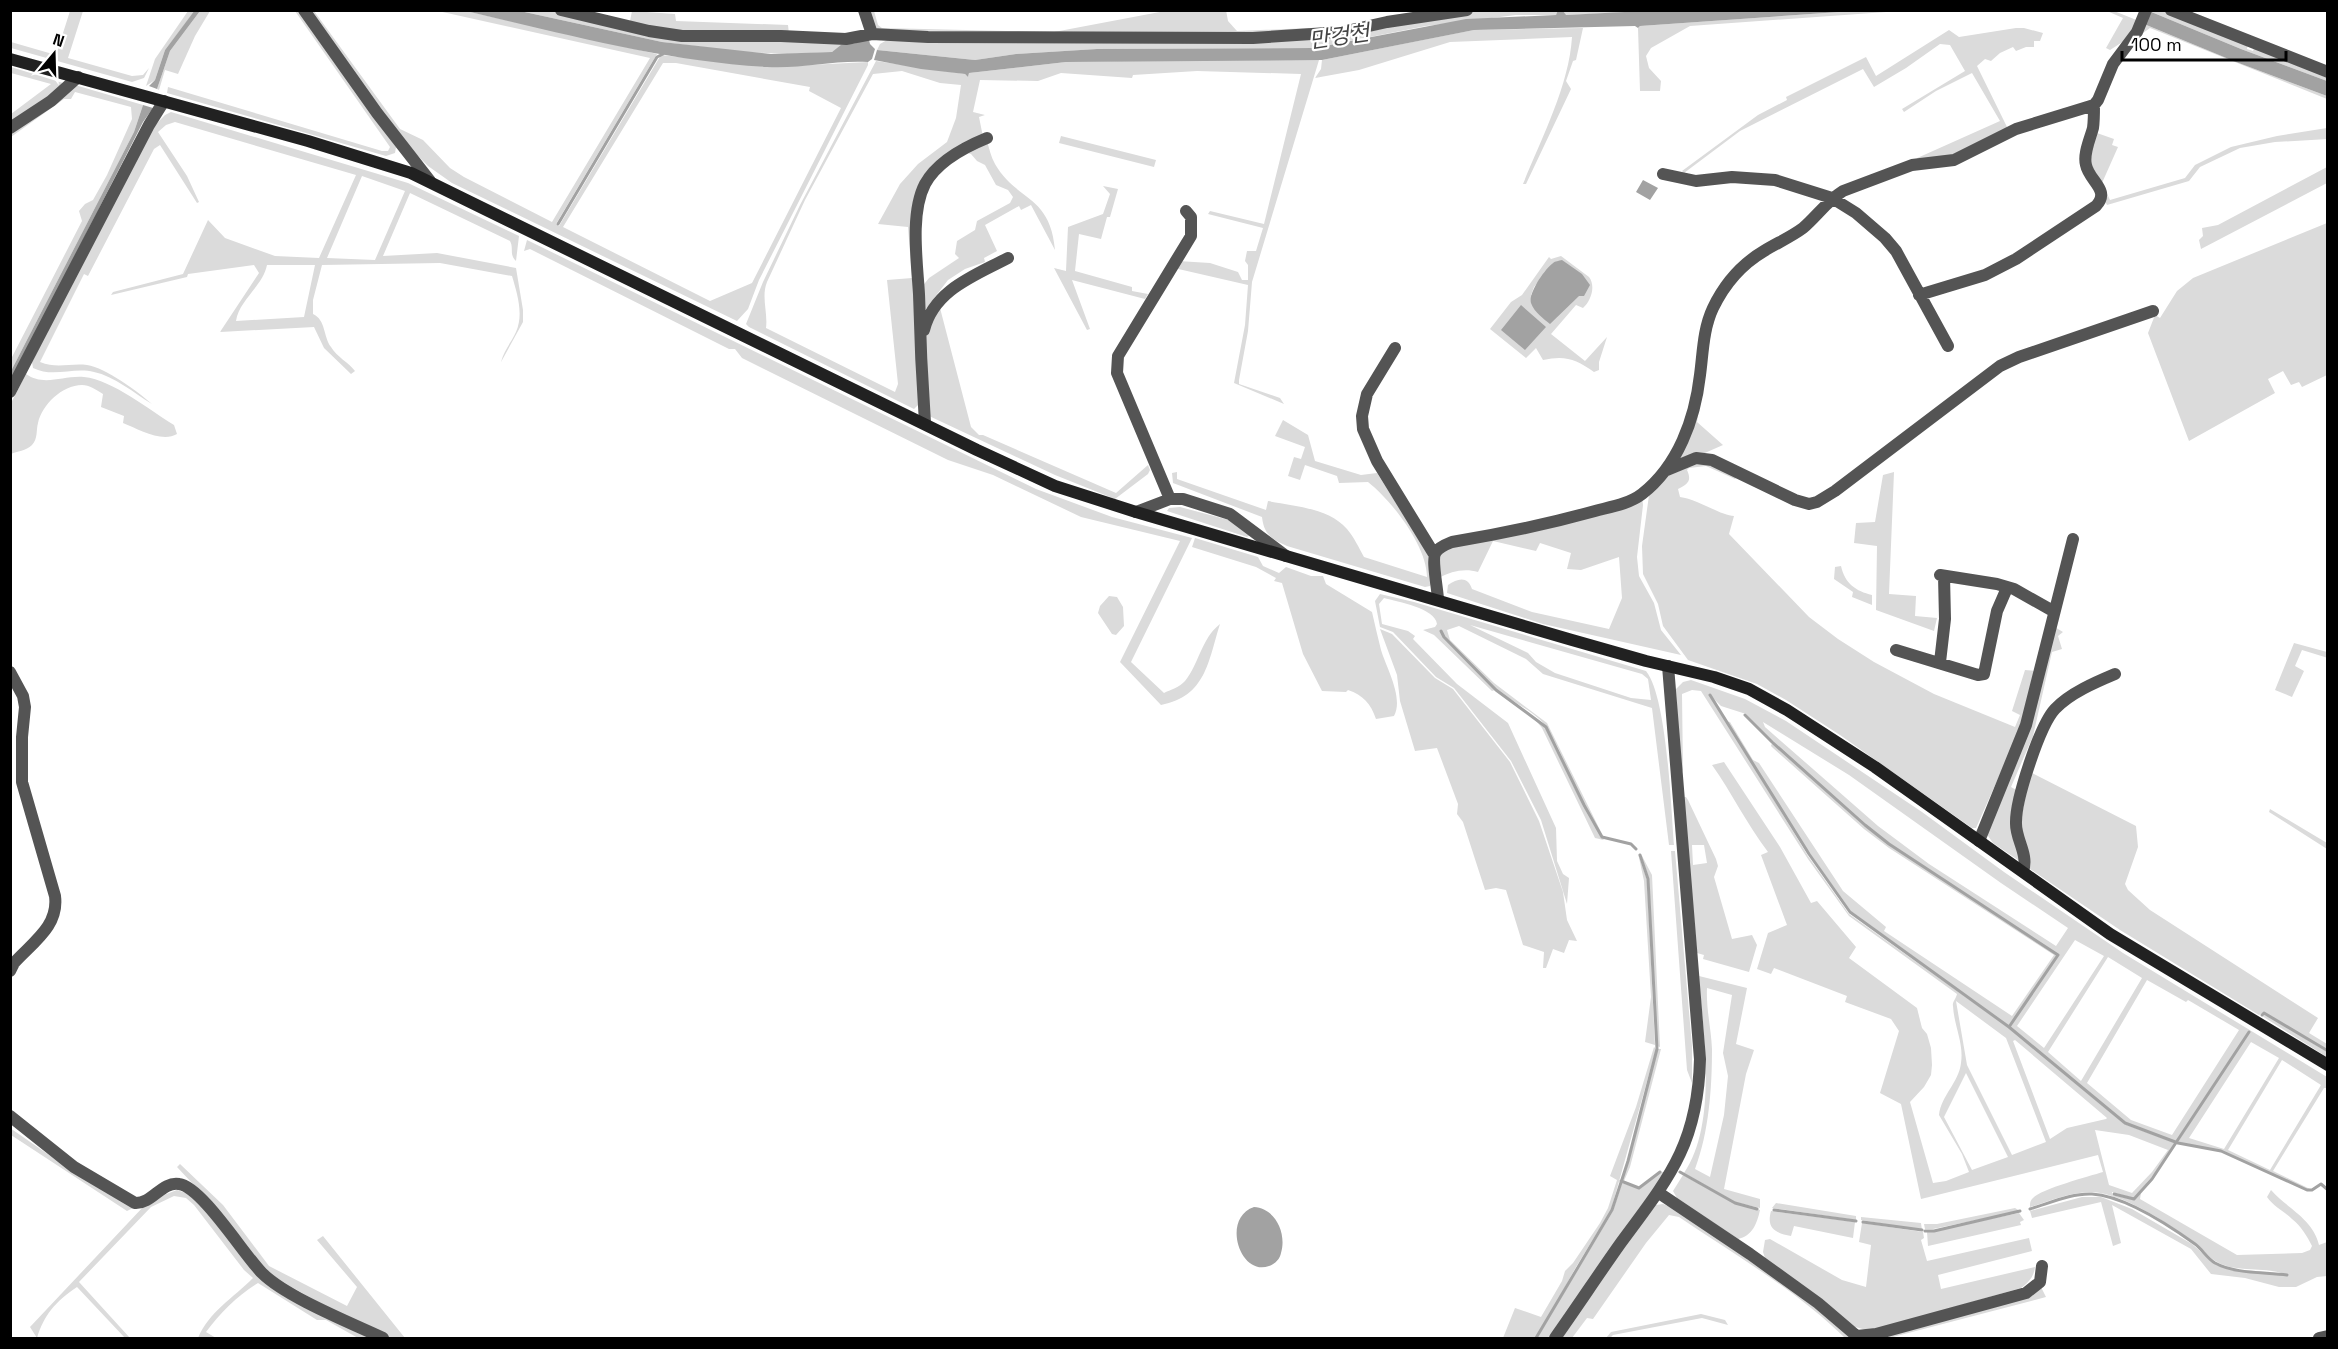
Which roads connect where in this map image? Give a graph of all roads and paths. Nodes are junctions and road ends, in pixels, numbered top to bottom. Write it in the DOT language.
graph roads {
  1 [pos="304,10"];
  2 [pos="561,10"];
  3 [pos="864,10"];
  4 [pos="1467,10"];
  5 [pos="2146,10"];
  6 [pos="2171,10"];
  7 [pos="872,34"];
  8 [pos="10,58"];
  9 [pos="2328,72"];
  10 [pos="78,77"];
  11 [pos="157,99"];
  12 [pos="2094,105"];
  13 [pos="10,128"];
  14 [pos="987,138"];
  15 [pos="1664,174"];
  16 [pos="430,181"];
  17 [pos="1832,198"];
  18 [pos="1186,211"];
  19 [pos="1008,258"];
  20 [pos="1919,295"];
  21 [pos="2153,311"];
  22 [pos="921,343"];
  23 [pos="1948,346"];
  24 [pos="1395,348"];
  25 [pos="10,392"];
  26 [pos="925,423"];
  27 [pos="1665,471"];
  28 [pos="1170,499"];
  29 [pos="1136,513"];
  30 [pos="2073,539"];
  31 [pos="1434,554"];
  32 [pos="1287,557"];
  33 [pos="2007,588"];
  34 [pos="1438,600"];
  35 [pos="2053,611"];
  36 [pos="1896,650"];
  37 [pos="1940,662"];
  38 [pos="1668,666"];
  39 [pos="10,672"];
  40 [pos="2115,674"];
  41 [pos="1979,841"];
  42 [pos="2023,871"];
  43 [pos="10,971"];
  44 [pos="2328,1065"];
  45 [pos="10,1116"];
  46 [pos="1659,1193"];
  47 [pos="2042,1266"];
  48 [pos="2328,1336"];
  49 [pos="1858,1337"];
  50 [pos="382,1338"];
  51 [pos="1555,1338"];
  52 [pos="2319,1338"];
  1 -- 16 [label="street"];
  2 -- 7 [label="street"];
  3 -- 7 [label="street"];
  4 -- 7 [label="street"];
  5 -- 12 [label="street"];
  6 -- 9 [label="street"];
  8 -- 10 [label="main road"];
  10 -- 11 [label="main road"];
  10 -- 13 [label="street"];
  11 -- 16 [label="main road"];
  11 -- 25 [label="street"];
  12 -- 17 [label="street"];
  12 -- 20 [label="street"];
  14 -- 22 [label="street"];
  15 -- 17 [label="street"];
  16 -- 26 [label="main road"];
  17 -- 20 [label="street"];
  17 -- 27 [label="street"];
  18 -- 28 [label="street"];
  19 -- 22 [label="street"];
  20 -- 23 [label="street"];
  21 -- 27 [label="street"];
  22 -- 26 [label="street"];
  24 -- 31 [label="street"];
  26 -- 29 [label="main road"];
  27 -- 31 [label="street"];
  28 -- 29 [label="street"];
  28 -- 32 [label="street"];
  29 -- 32 [label="main road"];
  30 -- 35 [label="street"];
  31 -- 34 [label="street"];
  32 -- 34 [label="main road"];
  33 -- 35 [label="street"];
  33 -- 37 [label="street"];
  33 -- 37 [label="street"];
  34 -- 38 [label="main road"];
  35 -- 41 [label="street"];
  36 -- 37 [label="street"];
  38 -- 41 [label="main road"];
  38 -- 46 [label="street"];
  39 -- 43 [label="street"];
  40 -- 42 [label="street"];
  41 -- 42 [label="main road"];
  42 -- 44 [label="main road"];
  45 -- 50 [label="street"];
  46 -- 49 [label="street"];
  46 -- 51 [label="street"];
  47 -- 49 [label="street"];
  48 -- 52 [label="street"];
}
